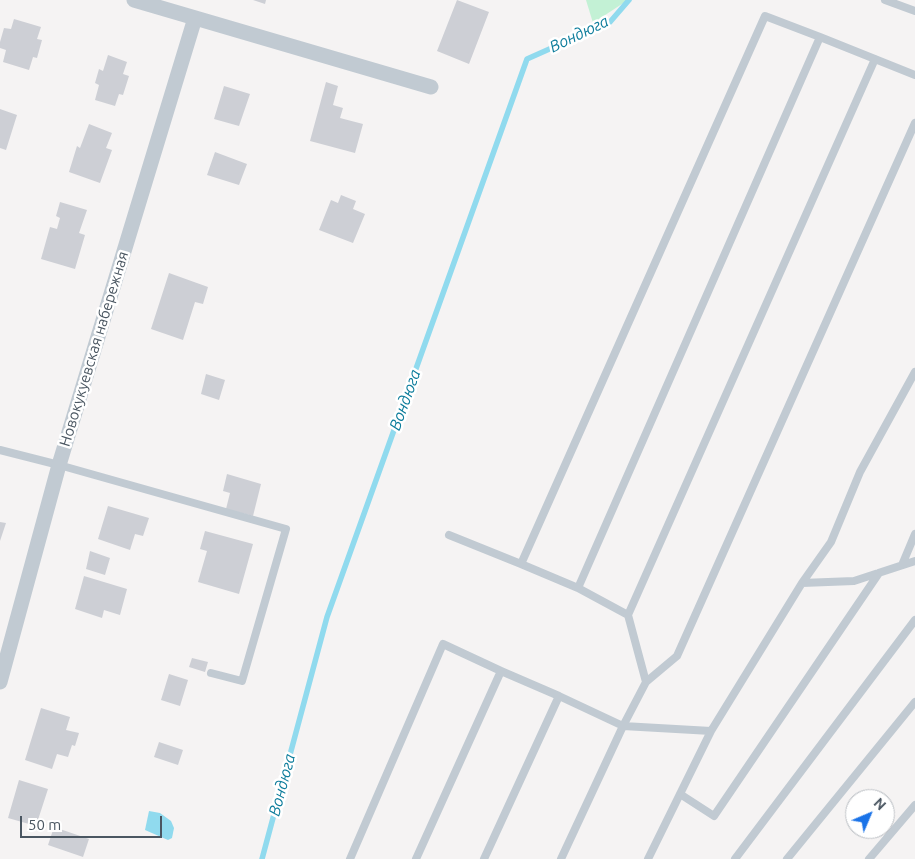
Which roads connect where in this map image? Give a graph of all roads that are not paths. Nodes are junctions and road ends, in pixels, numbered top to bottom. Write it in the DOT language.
graph roads {
  1 [pos="134,0"];
  2 [pos="884,0"];
  3 [pos="915,11"];
  4 [pos="195,18"];
  5 [pos="820,37"];
  6 [pos="875,59"];
  7 [pos="915,75"];
  8 [pos="431,87"];
  9 [pos="915,123"];
  10 [pos="915,372"];
  11 [pos="0,450"];
  12 [pos="59,465"];
  13 [pos="915,534"];
  14 [pos="449,535"];
  15 [pos="915,560"];
  16 [pos="521,564"];
  17 [pos="902,565"];
  18 [pos="879,573"];
  19 [pos="802,583"];
  20 [pos="578,588"];
  21 [pos="628,615"];
  22 [pos="915,620"];
  23 [pos="501,671"];
  24 [pos="211,673"];
  25 [pos="0,682"];
  26 [pos="646,682"];
  27 [pos="560,696"];
  28 [pos="915,702"];
  29 [pos="623,726"];
  30 [pos="711,731"];
  31 [pos="680,794"];
  32 [pos="915,805"];
  33 [pos="350,859"];
  34 [pos="416,859"];
  35 [pos="484,859"];
  36 [pos="561,859"];
  37 [pos="648,859"];
  38 [pos="735,859"];
  39 [pos="787,859"];
  40 [pos="869,859"];
  1 -- 4 [label="street"];
  2 -- 3 [label="lane"];
  4 -- 8 [label="street"];
  4 -- 12 [label="street, Новокукуевская набережная"];
  5 -- 6 [label="lane"];
  5 -- 16 [label="lane"];
  5 -- 20 [label="lane"];
  6 -- 7 [label="lane"];
  6 -- 21 [label="lane"];
  9 -- 26 [label="lane"];
  10 -- 19 [label="lane"];
  11 -- 12 [label="lane"];
  12 -- 24 [label="lane"];
  12 -- 25 [label="street, Новокукуевская набережная"];
  13 -- 17 [label="lane"];
  14 -- 16 [label="lane"];
  15 -- 17 [label="lane"];
  16 -- 20 [label="lane"];
  17 -- 18 [label="lane"];
  18 -- 19 [label="lane"];
  18 -- 31 [label="lane"];
  19 -- 30 [label="lane"];
  20 -- 21 [label="lane"];
  21 -- 26 [label="lane"];
  22 -- 38 [label="lane"];
  23 -- 27 [label="lane"];
  23 -- 33 [label="lane"];
  23 -- 34 [label="lane"];
  26 -- 29 [label="lane"];
  27 -- 29 [label="lane"];
  27 -- 35 [label="lane"];
  28 -- 39 [label="lane"];
  29 -- 30 [label="lane"];
  29 -- 36 [label="lane"];
  30 -- 31 [label="lane"];
  31 -- 37 [label="lane"];
  32 -- 40 [label="lane"];
}
